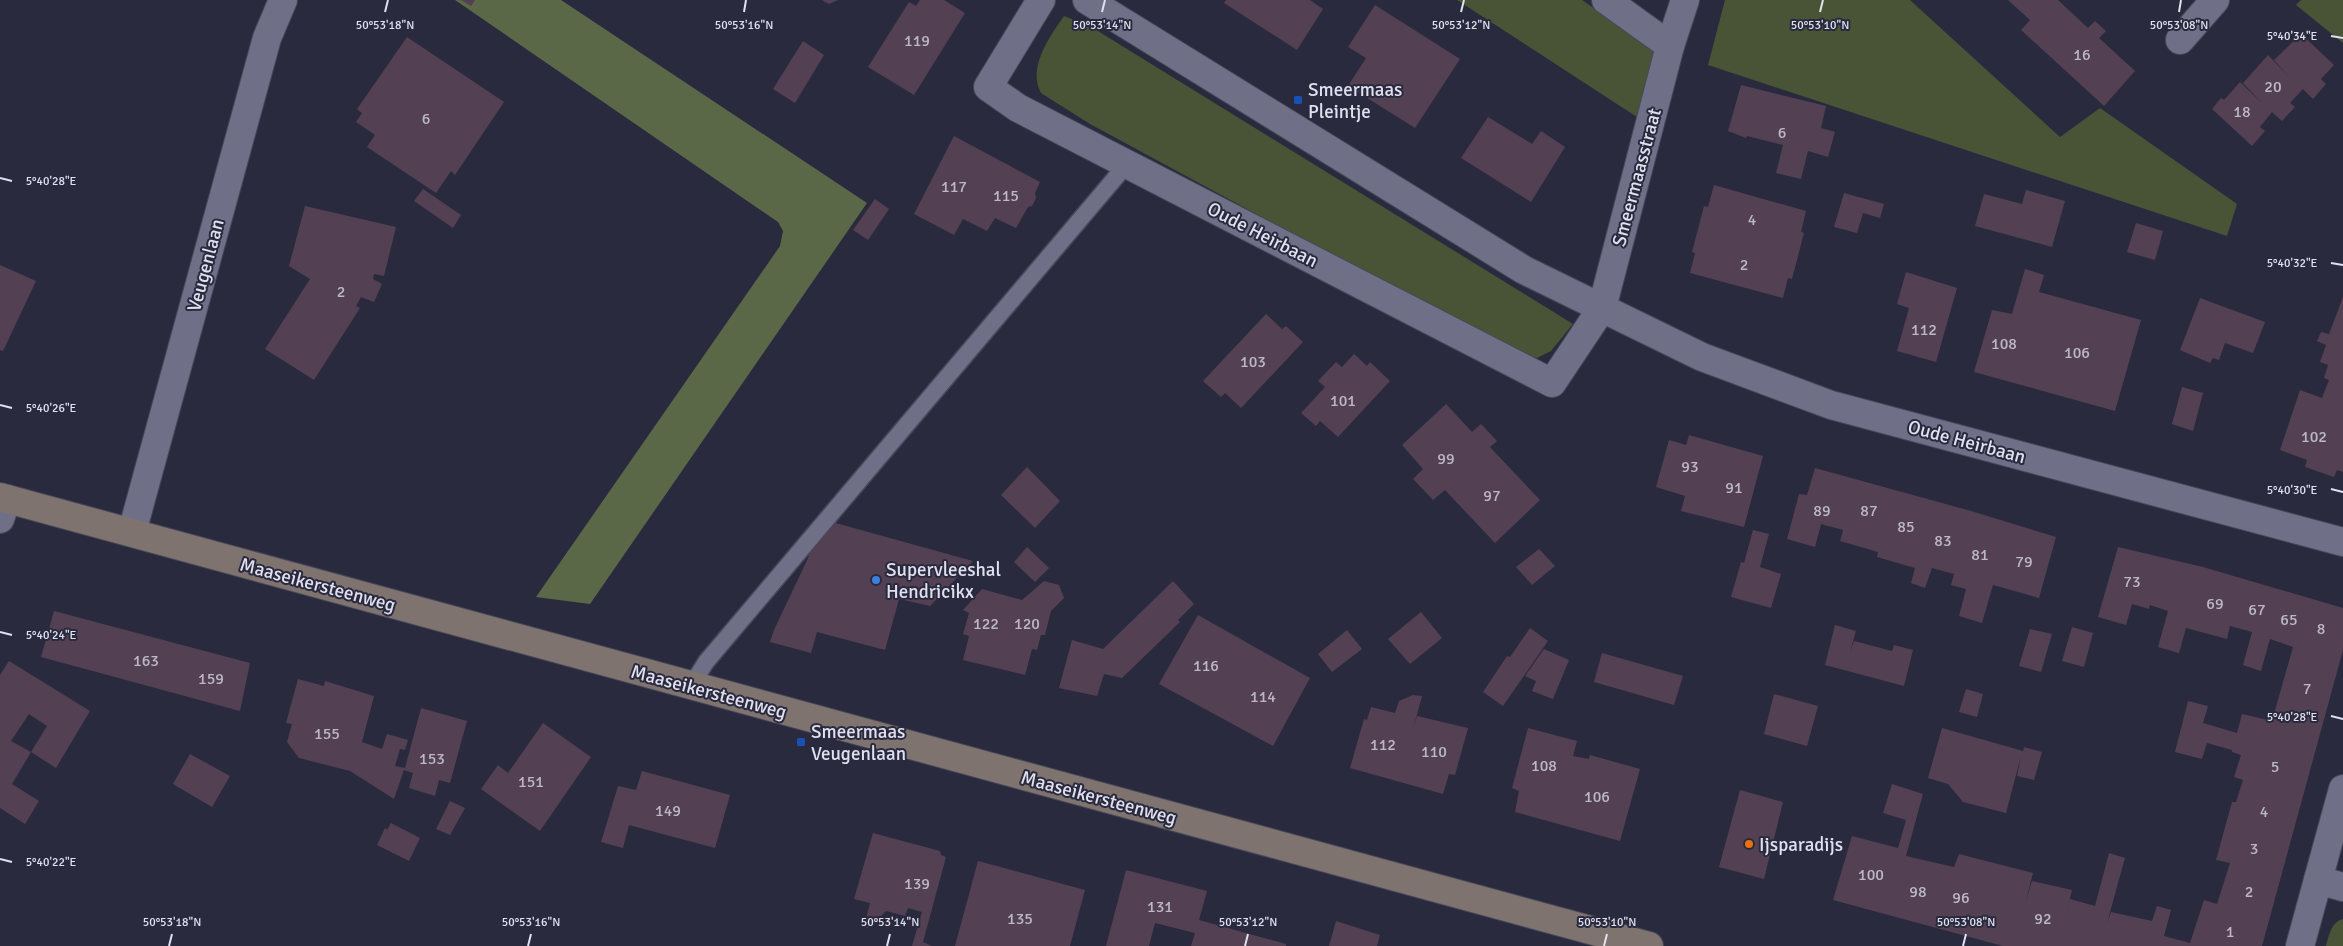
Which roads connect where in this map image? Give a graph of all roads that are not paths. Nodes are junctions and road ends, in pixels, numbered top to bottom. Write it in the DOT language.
graph roads {
  1 [pos="283,0"];
  2 [pos="1041,0"];
  3 [pos="1086,0"];
  4 [pos="1606,0"];
  5 [pos="1684,0"];
  6 [pos="2215,0"];
  7 [pos="2180,40"];
  8 [pos="1670,46"];
  9 [pos="1127,164"];
  10 [pos="1602,308"];
  11 [pos="2,505"];
  12 [pos="132,532"];
  13 [pos="2343,542"];
  14 [pos="691,686"];
  15 [pos="2343,790"];
  16 [pos="2331,884"];
  17 [pos="1649,946"];
  18 [pos="2300,946"];
  1 -- 12 [label="street, Veugenlaan"];
  2 -- 9 [label="street, Oude Heirbaan"];
  3 -- 10 [label="street, Oude Heirbaan"];
  4 -- 8 [label="street"];
  5 -- 8 [label="street, Smeermaasstraat"];
  6 -- 7 [label="street"];
  8 -- 10 [label="street, Smeermaasstraat"];
  9 -- 10 [label="street, Oude Heirbaan"];
  9 -- 14 [label="lane"];
  10 -- 13 [label="street, Oude Heirbaan"];
  11 -- 12 [label="main road, Maaseikersteenweg"];
  12 -- 14 [label="main road, Maaseikersteenweg"];
  14 -- 17 [label="main road, Maaseikersteenweg"];
  15 -- 16 [label="street"];
  16 -- 18 [label="street"];
}
